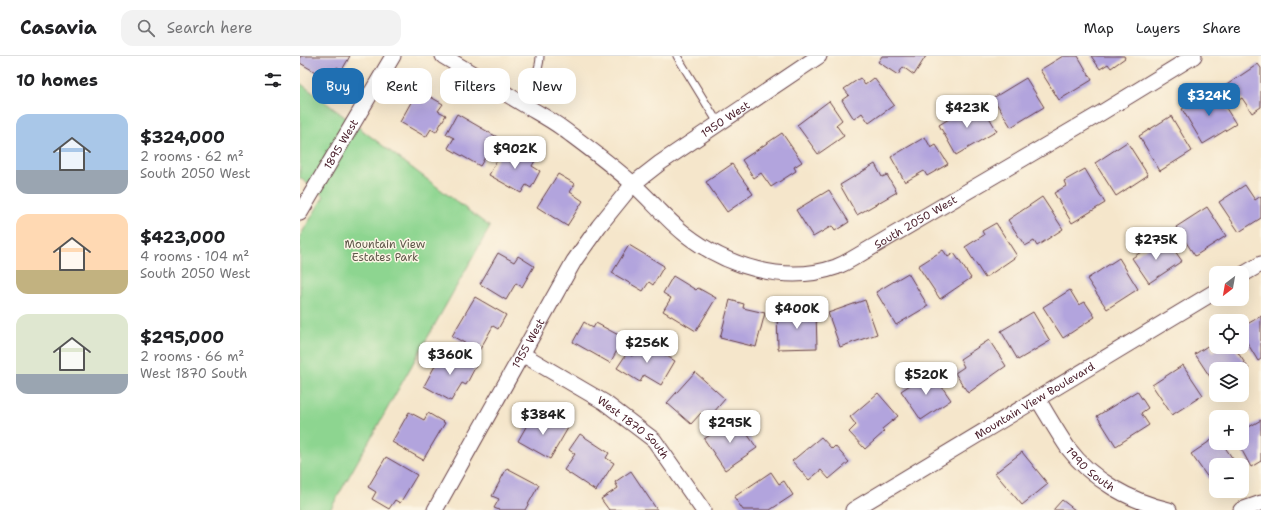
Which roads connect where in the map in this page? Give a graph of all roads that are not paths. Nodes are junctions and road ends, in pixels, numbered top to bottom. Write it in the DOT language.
graph roads {
  1 [pos="393,56"];
  2 [pos="443,56"];
  3 [pos="540,56"];
  4 [pos="677,56"];
  5 [pos="819,56"];
  6 [pos="1194,56"];
  7 [pos="539,68"];
  8 [pos="518,101"];
  9 [pos="523,104"];
  10 [pos="718,123"];
  11 [pos="633,184"];
  12 [pos="300,212"];
  13 [pos="1261,264"];
  14 [pos="1249,271"];
  15 [pos="1209,295"];
  16 [pos="522,354"];
  17 [pos="1037,398"];
  18 [pos="1261,503"];
  19 [pos="435,510"];
  20 [pos="703,510"];
  21 [pos="853,510"];
  22 [pos="1169,510"];
  23 [pos="1241,510"];
  1 -- 12 [label="street, 1895 West"];
  2 -- 8 [label="street, South 2050 West"];
  3 -- 7 [label="lane"];
  4 -- 10 [label="lane"];
  5 -- 10 [label="street, 1950 West"];
  6 -- 11 [label="street, South 2050 West"];
  9 -- 11 [label="street, South 2050 West"];
  10 -- 11 [label="street, 1950 West"];
  11 -- 16 [label="street, 1955 West"];
  13 -- 14 [label="street"];
  15 -- 17 [label="street, Mountain View Boulevard"];
  16 -- 19 [label="street, 1955 West"];
  16 -- 20 [label="street, West 1870 South"];
  17 -- 21 [label="street, Mountain View Boulevard"];
  17 -- 22 [label="street, 1990 South"];
  18 -- 23 [label="street"];
}
